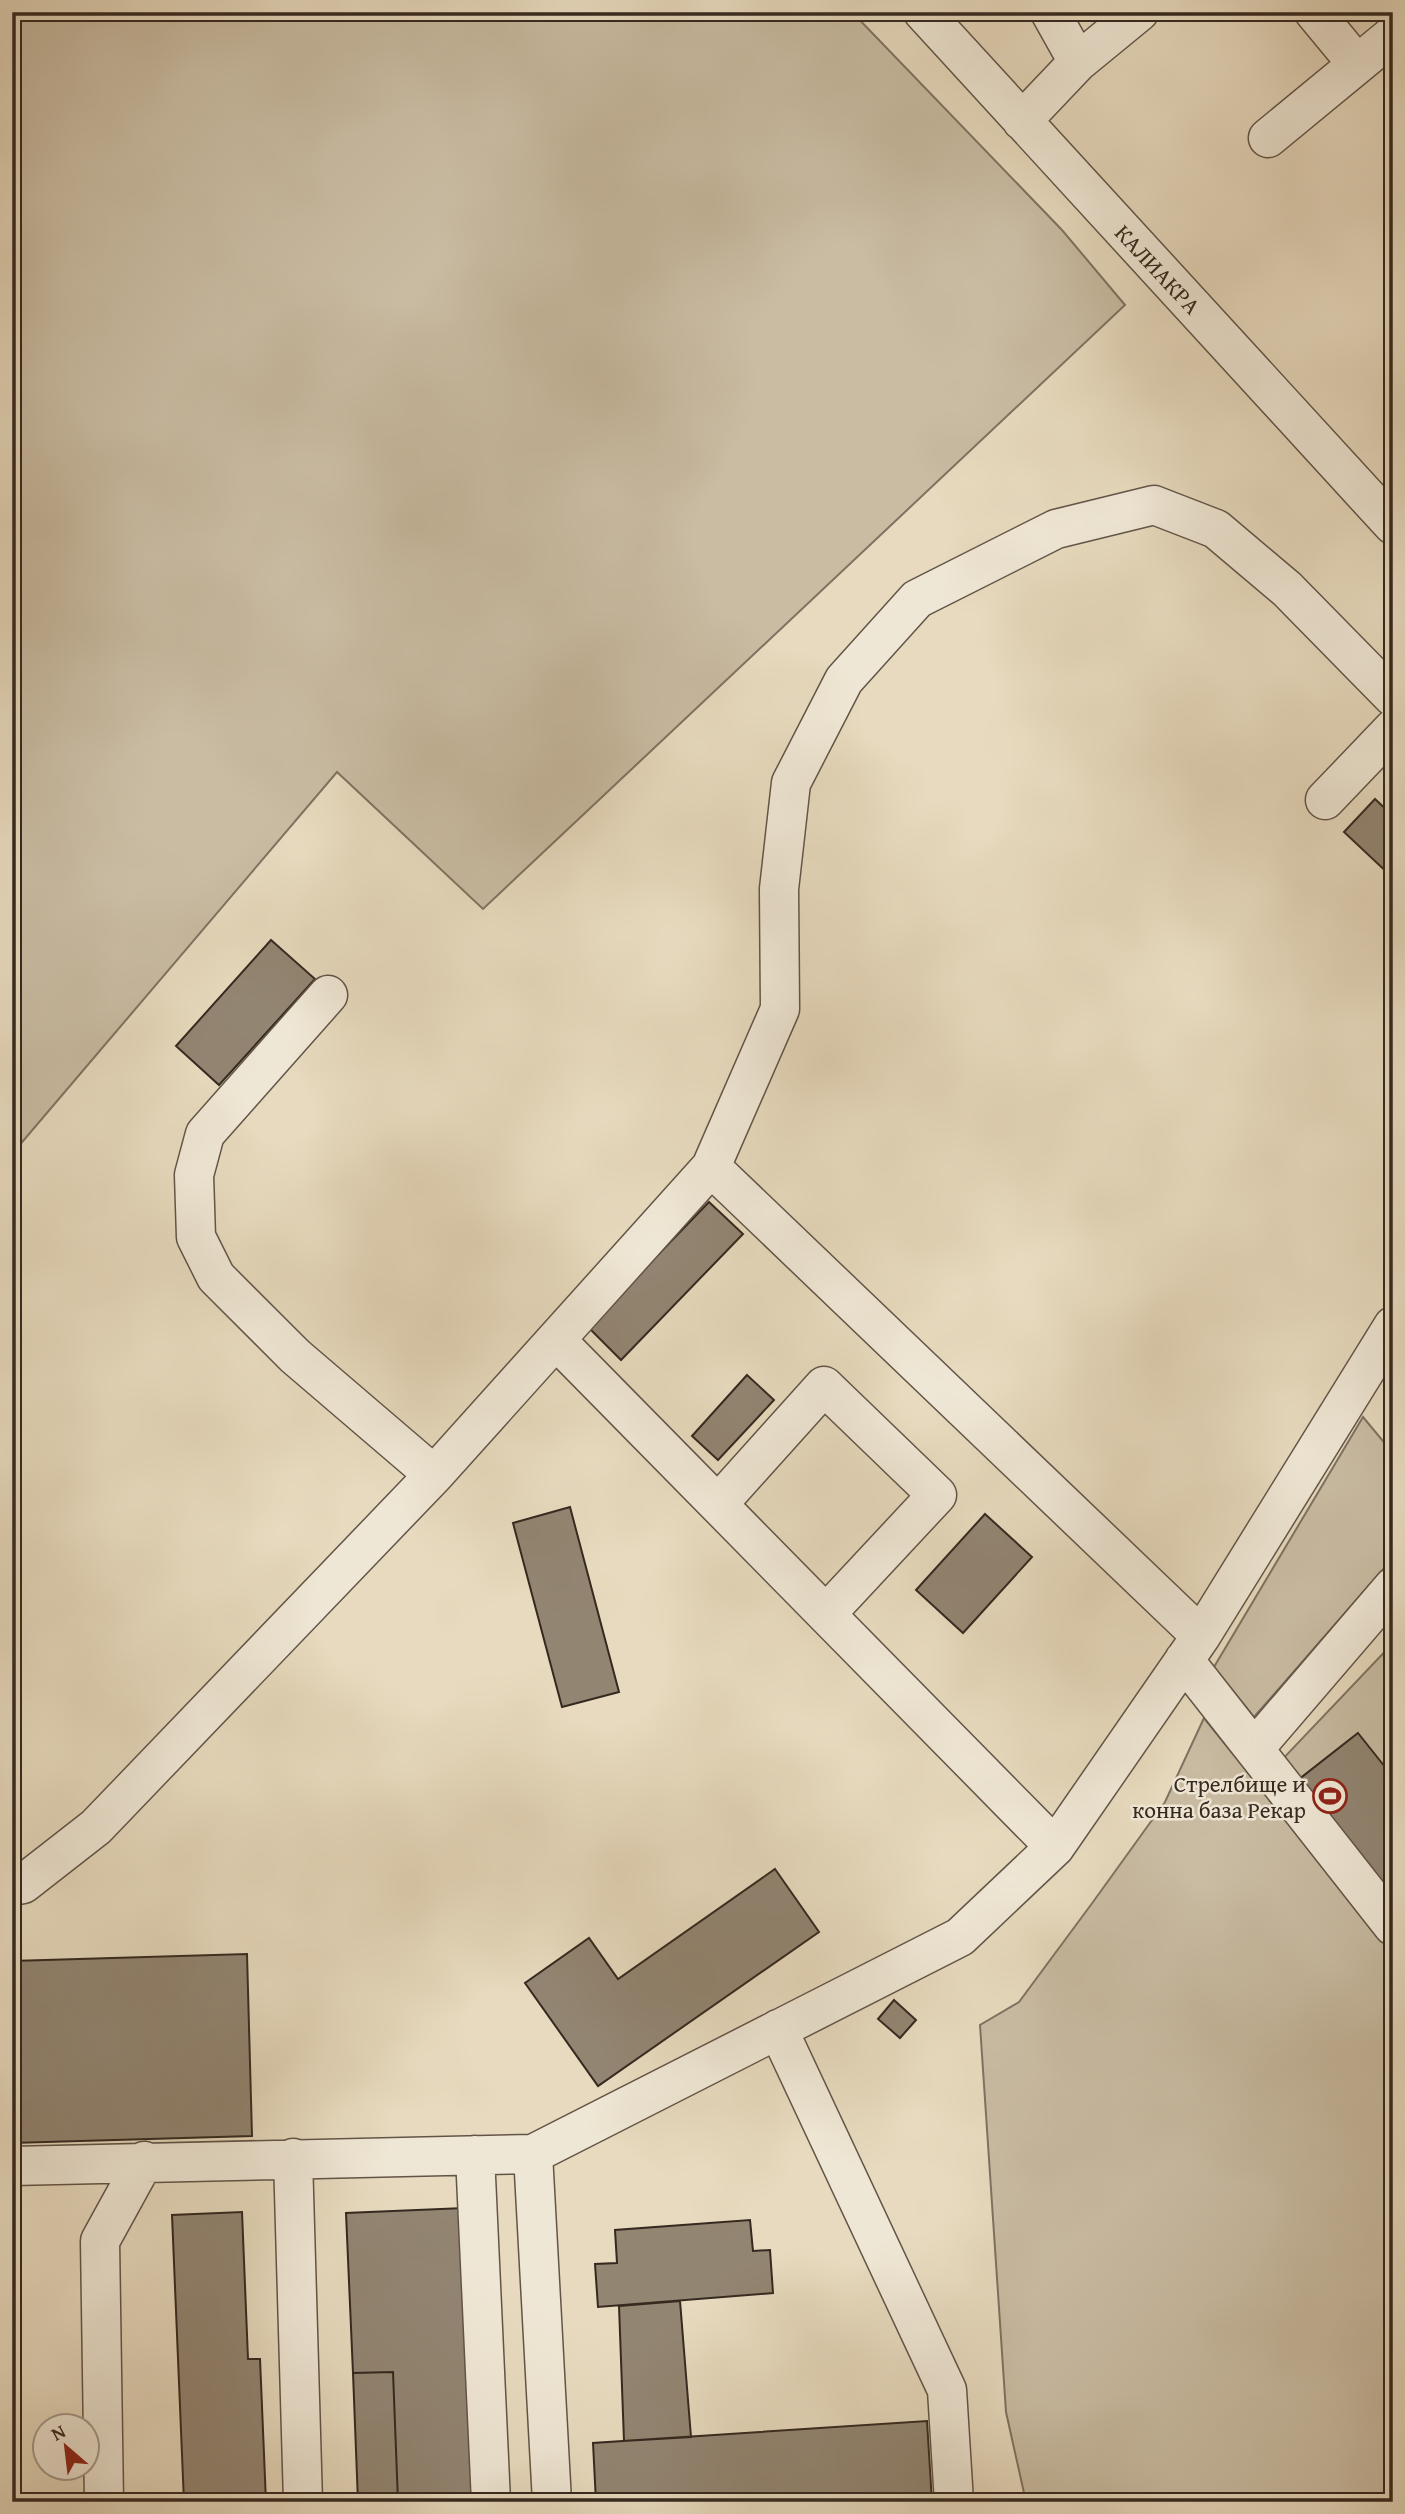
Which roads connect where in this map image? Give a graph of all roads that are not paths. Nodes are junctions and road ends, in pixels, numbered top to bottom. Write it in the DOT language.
graph roads {
  1 [pos="923,12"];
  2 [pos="1050,12"];
  3 [pos="1139,12"];
  4 [pos="1314,12"];
  5 [pos="1393,35"];
  6 [pos="1078,62"];
  7 [pos="1357,64"];
  8 [pos="1022,121"];
  9 [pos="1268,138"];
  10 [pos="1393,525"];
  11 [pos="1393,696"];
  12 [pos="1393,729"];
  13 [pos="1325,800"];
  14 [pos="328,995"];
  15 [pos="711,1167"];
  16 [pos="1393,1326"];
  17 [pos="556,1340"];
  18 [pos="1382,1371"];
  19 [pos="434,1475"];
  20 [pos="718,1504"];
  21 [pos="1393,1587"];
  22 [pos="826,1614"];
  23 [pos="1192,1648"];
  24 [pos="1254,1749"];
  25 [pos="1055,1847"];
  26 [pos="12,1886"];
  27 [pos="1393,1926"];
  28 [pos="778,2029"];
  29 [pos="533,2154"];
  30 [pos="475,2155"];
  31 [pos="293,2158"];
  32 [pos="144,2161"];
  33 [pos="12,2166"];
  34 [pos="104,2502"];
  35 [pos="303,2502"];
  36 [pos="491,2502"];
  37 [pos="552,2502"];
  38 [pos="954,2502"];
  1 -- 8 [label="street, КАЛИАКРА"];
  2 -- 6 [label="street"];
  3 -- 6 [label="street"];
  4 -- 7 [label="street"];
  5 -- 7 [label="street"];
  6 -- 8 [label="street"];
  7 -- 9 [label="street"];
  8 -- 10 [label="street, КАЛИАКРА"];
  11 -- 15 [label="street"];
  12 -- 13 [label="street"];
  14 -- 19 [label="street"];
  15 -- 17 [label="street"];
  15 -- 23 [label="street"];
  16 -- 18 [label="street"];
  17 -- 19 [label="street"];
  17 -- 20 [label="street"];
  18 -- 23 [label="street"];
  19 -- 26 [label="street"];
  20 -- 22 [label="street"];
  20 -- 22 [label="street"];
  21 -- 24 [label="street"];
  22 -- 25 [label="street"];
  23 -- 24 [label="street"];
  23 -- 25 [label="street"];
  24 -- 27 [label="street"];
  25 -- 28 [label="street"];
  28 -- 29 [label="street"];
  28 -- 38 [label="street"];
  29 -- 30 [label="street"];
  29 -- 37 [label="street"];
  30 -- 31 [label="street"];
  30 -- 36 [label="street"];
  31 -- 32 [label="street"];
  31 -- 35 [label="street"];
  32 -- 33 [label="street"];
  32 -- 34 [label="street"];
}
